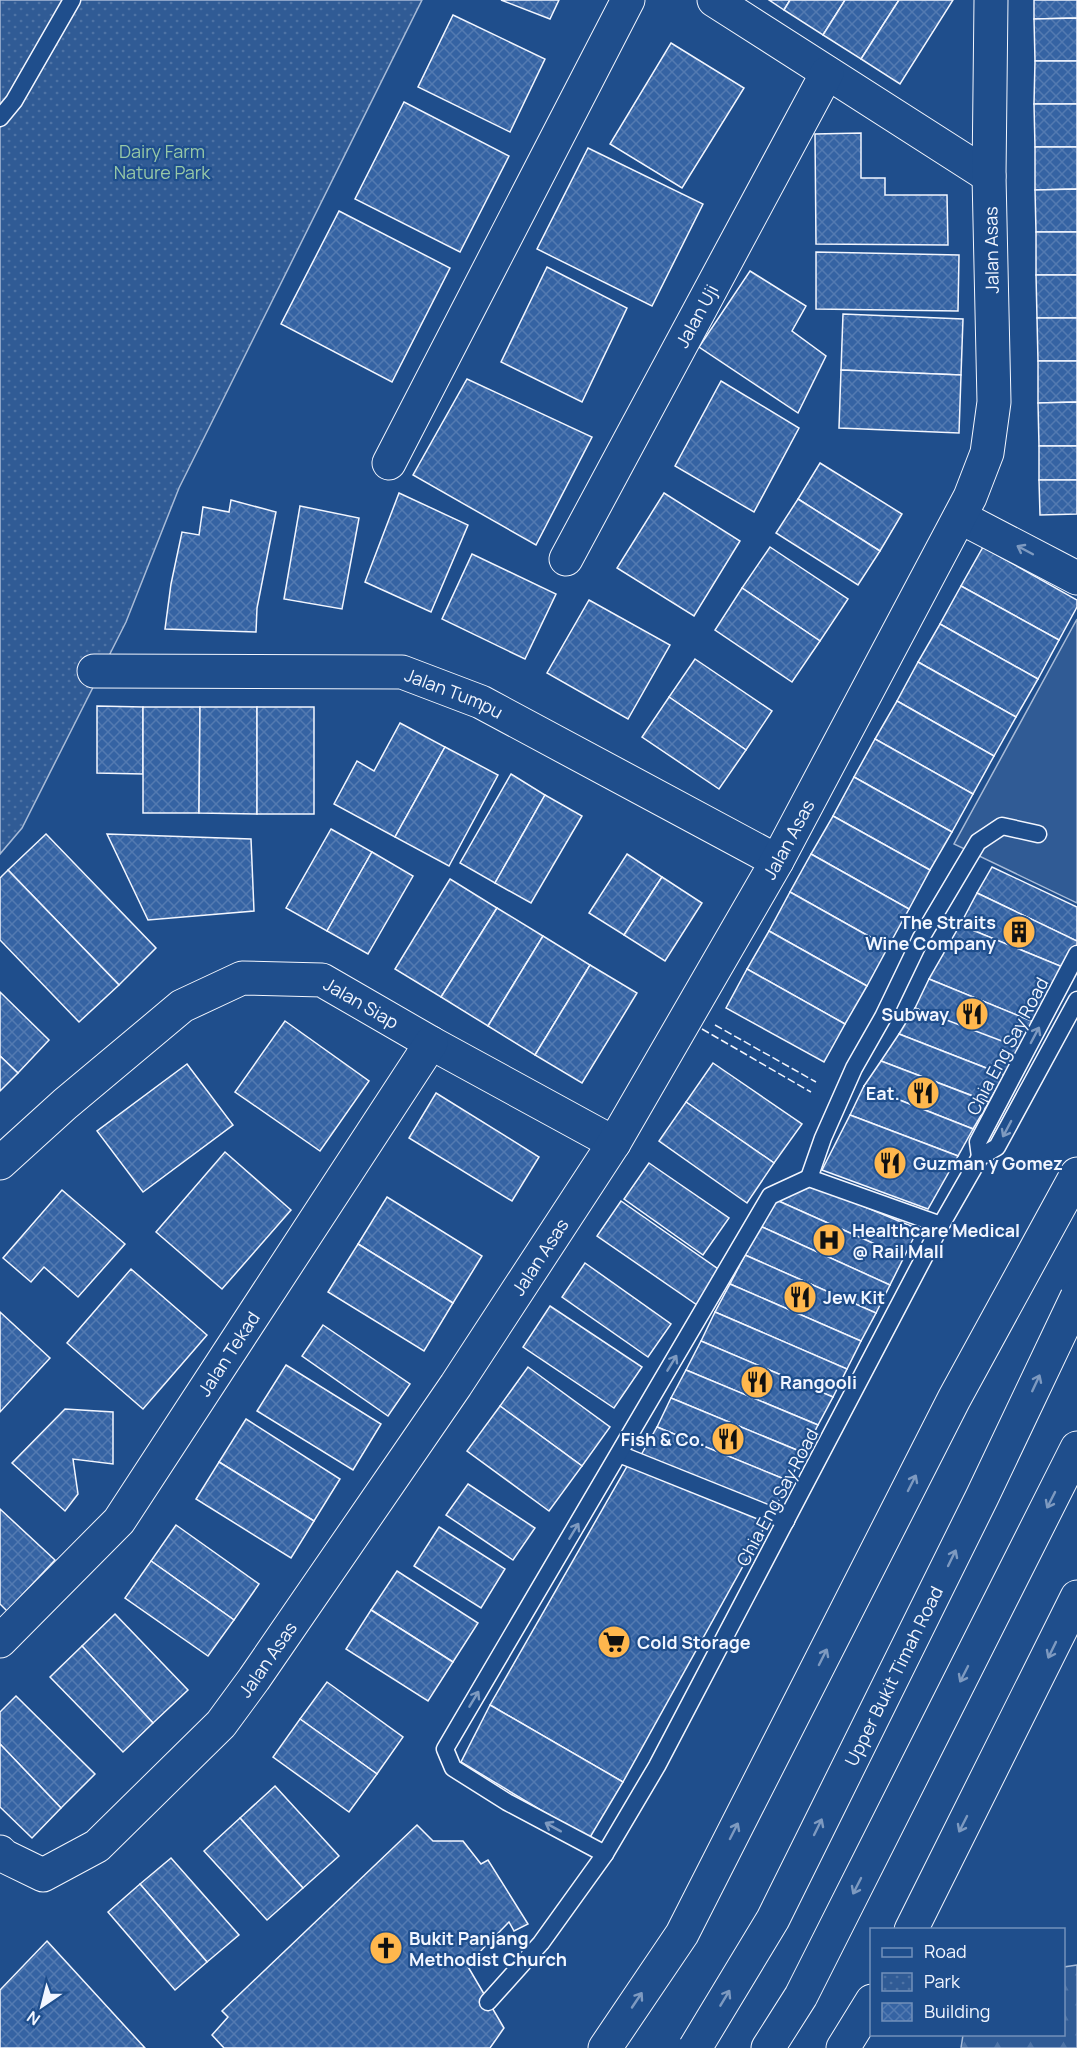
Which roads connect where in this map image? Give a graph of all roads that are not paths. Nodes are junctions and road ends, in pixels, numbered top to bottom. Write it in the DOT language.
graph roads {
  1 [pos="72,0"];
  2 [pos="628,0"];
  3 [pos="714,0"];
  4 [pos="991,0"];
  5 [pos="827,74"];
  6 [pos="0,118"];
  7 [pos="989,176"];
  8 [pos="389,463"];
  9 [pos="965,507"];
  10 [pos="1077,552"];
  11 [pos="566,559"];
  12 [pos="1077,578"];
  13 [pos="94,671"];
  14 [pos="1038,834"];
  15 [pos="777,861"];
  16 [pos="1077,954"];
  17 [pos="1077,1000"];
  18 [pos="431,1043"];
  19 [pos="614,1143"];
  20 [pos="980,1157"];
  21 [pos="0,1163"];
  22 [pos="1077,1174"];
  23 [pos="809,1178"];
  24 [pos="941,1225"];
  25 [pos="1077,1297"];
  26 [pos="1077,1448"];
  27 [pos="619,1454"];
  28 [pos="786,1521"];
  29 [pos="1077,1597"];
  30 [pos="0,1641"];
  31 [pos="0,1852"];
  32 [pos="605,1854"];
  33 [pos="912,1928"];
  34 [pos="488,2001"];
  35 [pos="870,2004"];
  36 [pos="604,2048"];
  37 [pos="695,2048"];
  38 [pos="768,2048"];
  39 [pos="843,2048"];
  1 -- 6 [label="lane"];
  2 -- 8 [label="main road"];
  3 -- 5 [label="main road"];
  4 -- 7 [label="main road, Jalan Asas"];
  5 -- 7 [label="main road"];
  5 -- 11 [label="main road, Jalan Uji"];
  7 -- 9 [label="main road, Jalan Asas"];
  9 -- 10 [label="main road"];
  12 -- 9 [label="main road, one-way"];
  9 -- 15 [label="main road, Jalan Asas"];
  13 -- 15 [label="main road, Jalan Tumpu"];
  14 -- 23 [label="lane"];
  15 -- 19 [label="main road, Jalan Asas"];
  20 -- 16 [label="lane, Chia Eng Say Road, one-way"];
  17 -- 20 [label="lane, Chia Eng Say Road, one-way"];
  18 -- 19 [label="main road, Jalan Siap"];
  18 -- 21 [label="main road, Jalan Siap"];
  18 -- 30 [label="main road, Jalan Tekad"];
  19 -- 31 [label="main road, Jalan Asas"];
  20 -- 24 [label="lane, Chia Eng Say Road"];
  36 -- 22 [label="main road, one-way"];
  23 -- 24 [label="lane"];
  27 -- 23 [label="lane, one-way"];
  24 -- 28 [label="lane, Chia Eng Say Road"];
  37 -- 25 [label="main road, Upper Bukit Timah Road, one-way, bridge"];
  26 -- 38 [label="main road, one-way"];
  27 -- 28 [label="lane"];
  32 -- 27 [label="lane, one-way"];
  28 -- 32 [label="lane, Chia Eng Say Road"];
  29 -- 33 [label="main road, one-way"];
  32 -- 34 [label="lane, Chia Eng Say Road"];
  35 -- 39 [label="main road"];
}
